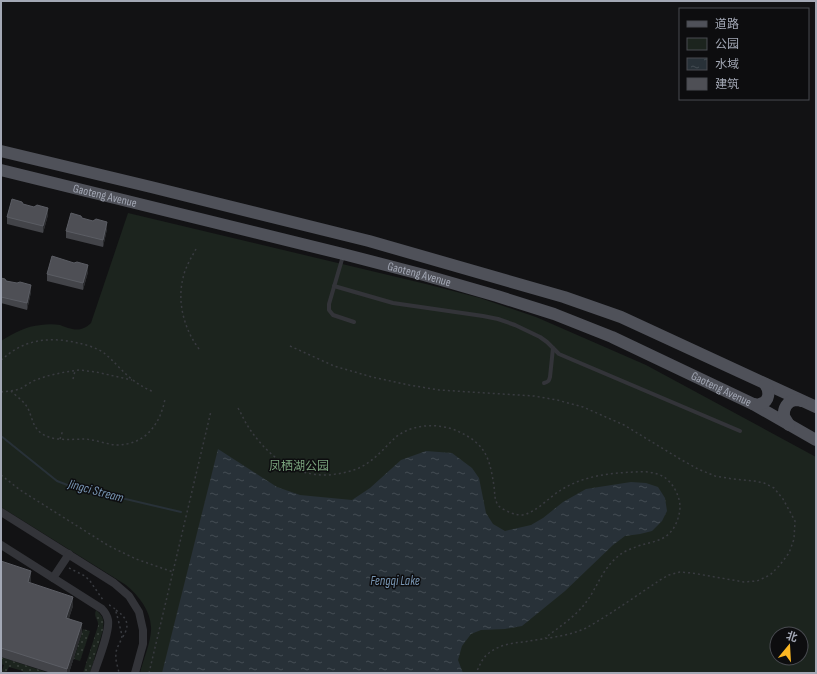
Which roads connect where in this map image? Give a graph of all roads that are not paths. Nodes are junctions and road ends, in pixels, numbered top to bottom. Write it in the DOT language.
graph roads {
  1 [pos="1,151"];
  2 [pos="1,170"];
  3 [pos="343,254"];
  4 [pos="334,286"];
  5 [pos="354,322"];
  6 [pos="553,348"];
  7 [pos="544,383"];
  8 [pos="765,384"];
  9 [pos="802,401"];
  10 [pos="753,404"];
  11 [pos="816,407"];
  12 [pos="790,425"];
  13 [pos="740,431"];
  14 [pos="816,440"];
  15 [pos="1,512"];
  16 [pos="1,545"];
  17 [pos="69,554"];
  18 [pos="53,578"];
  19 [pos="94,673"];
  20 [pos="135,673"];
  1 -- 8 [label="main road, Gaoteng Avenue"];
  2 -- 3 [label="main road, Gaoteng Avenue"];
  3 -- 4 [label="lane"];
  3 -- 10 [label="main road, Gaoteng Avenue"];
  4 -- 5 [label="lane"];
  4 -- 6 [label="lane"];
  6 -- 7 [label="lane"];
  6 -- 13 [label="lane"];
  8 -- 9 [label="main road, Gaoteng Avenue"];
  8 -- 10 [label="main road"];
  9 -- 11 [label="main road, Gaoteng Avenue"];
  9 -- 12 [label="main road"];
  10 -- 12 [label="main road, Gaoteng Avenue"];
  12 -- 14 [label="main road, Gaoteng Avenue"];
  15 -- 17 [label="street"];
  16 -- 18 [label="street"];
  17 -- 18 [label="street"];
  17 -- 20 [label="street"];
  18 -- 19 [label="street"];
}
